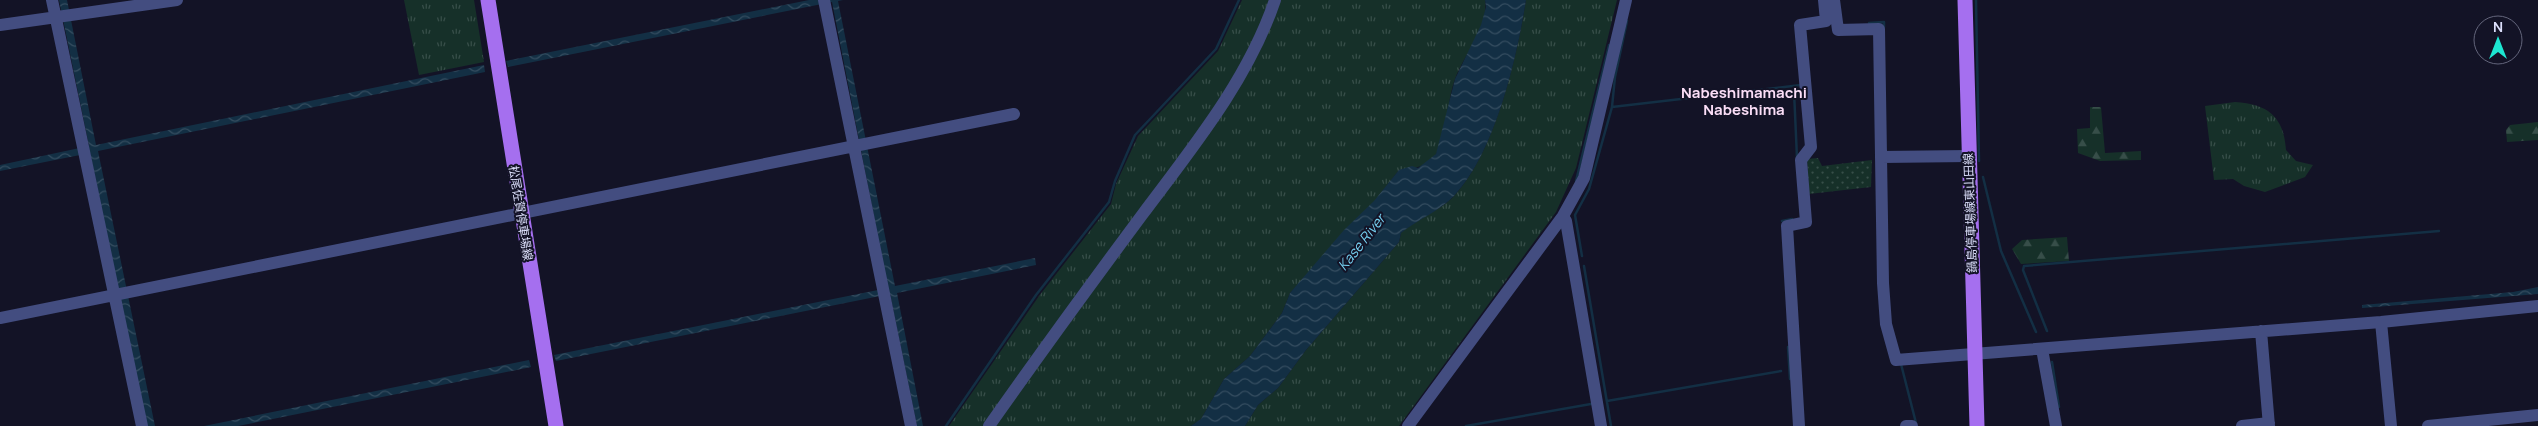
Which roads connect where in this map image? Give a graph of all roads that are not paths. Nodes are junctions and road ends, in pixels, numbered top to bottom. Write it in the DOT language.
graph roads {
  1 [pos="52,0"];
  2 [pos="177,0"];
  3 [pos="488,0"];
  4 [pos="1275,0"];
  5 [pos="1626,0"];
  6 [pos="1824,0"];
  7 [pos="1834,0"];
  8 [pos="1965,0"];
  9 [pos="824,3"];
  10 [pos="56,17"];
  11 [pos="0,25"];
  12 [pos="1014,114"];
  13 [pos="855,146"];
  14 [pos="1969,156"];
  15 [pos="1881,157"];
  16 [pos="521,213"];
  17 [pos="1563,216"];
  18 [pos="115,295"];
  19 [pos="2538,306"];
  20 [pos="0,318"];
  21 [pos="2381,322"];
  22 [pos="2261,331"];
  23 [pos="2042,349"];
  24 [pos="1974,353"];
  25 [pos="2538,415"];
  26 [pos="2269,425"];
  27 [pos="142,426"];
  28 [pos="556,426"];
  29 [pos="911,426"];
  30 [pos="989,426"];
  31 [pos="1408,426"];
  32 [pos="1601,426"];
  33 [pos="1799,426"];
  34 [pos="1906,426"];
  35 [pos="1912,426"];
  36 [pos="1977,426"];
  37 [pos="2056,426"];
  38 [pos="2242,426"];
  39 [pos="2391,426"];
  40 [pos="2428,426"];
  1 -- 10 [label="street"];
  2 -- 10 [label="street"];
  3 -- 16 [label="main road, 松尾佐賀停車場線"];
  4 -- 30 [label="street"];
  5 -- 17 [label="street"];
  6 -- 33 [label="street"];
  7 -- 15 [label="street"];
  8 -- 14 [label="main road, 鍋島停車場線東山田線"];
  9 -- 13 [label="street"];
  10 -- 11 [label="street"];
  10 -- 18 [label="street"];
  12 -- 13 [label="street"];
  13 -- 16 [label="street"];
  13 -- 29 [label="street"];
  14 -- 15 [label="street"];
  14 -- 24 [label="main road, 鍋島停車場線東山田線"];
  15 -- 24 [label="street"];
  16 -- 18 [label="street"];
  16 -- 28 [label="main road, 松尾佐賀停車場線"];
  17 -- 31 [label="street"];
  17 -- 32 [label="street"];
  18 -- 20 [label="street"];
  18 -- 27 [label="street"];
  19 -- 21 [label="street"];
  21 -- 22 [label="street"];
  21 -- 39 [label="street"];
  22 -- 23 [label="street"];
  22 -- 26 [label="street"];
  23 -- 24 [label="street"];
  23 -- 37 [label="street"];
  24 -- 36 [label="main road, 鍋島停車場線東山田線"];
  25 -- 40 [label="street"];
  26 -- 38 [label="street"];
  34 -- 35 [label="street"];
}
